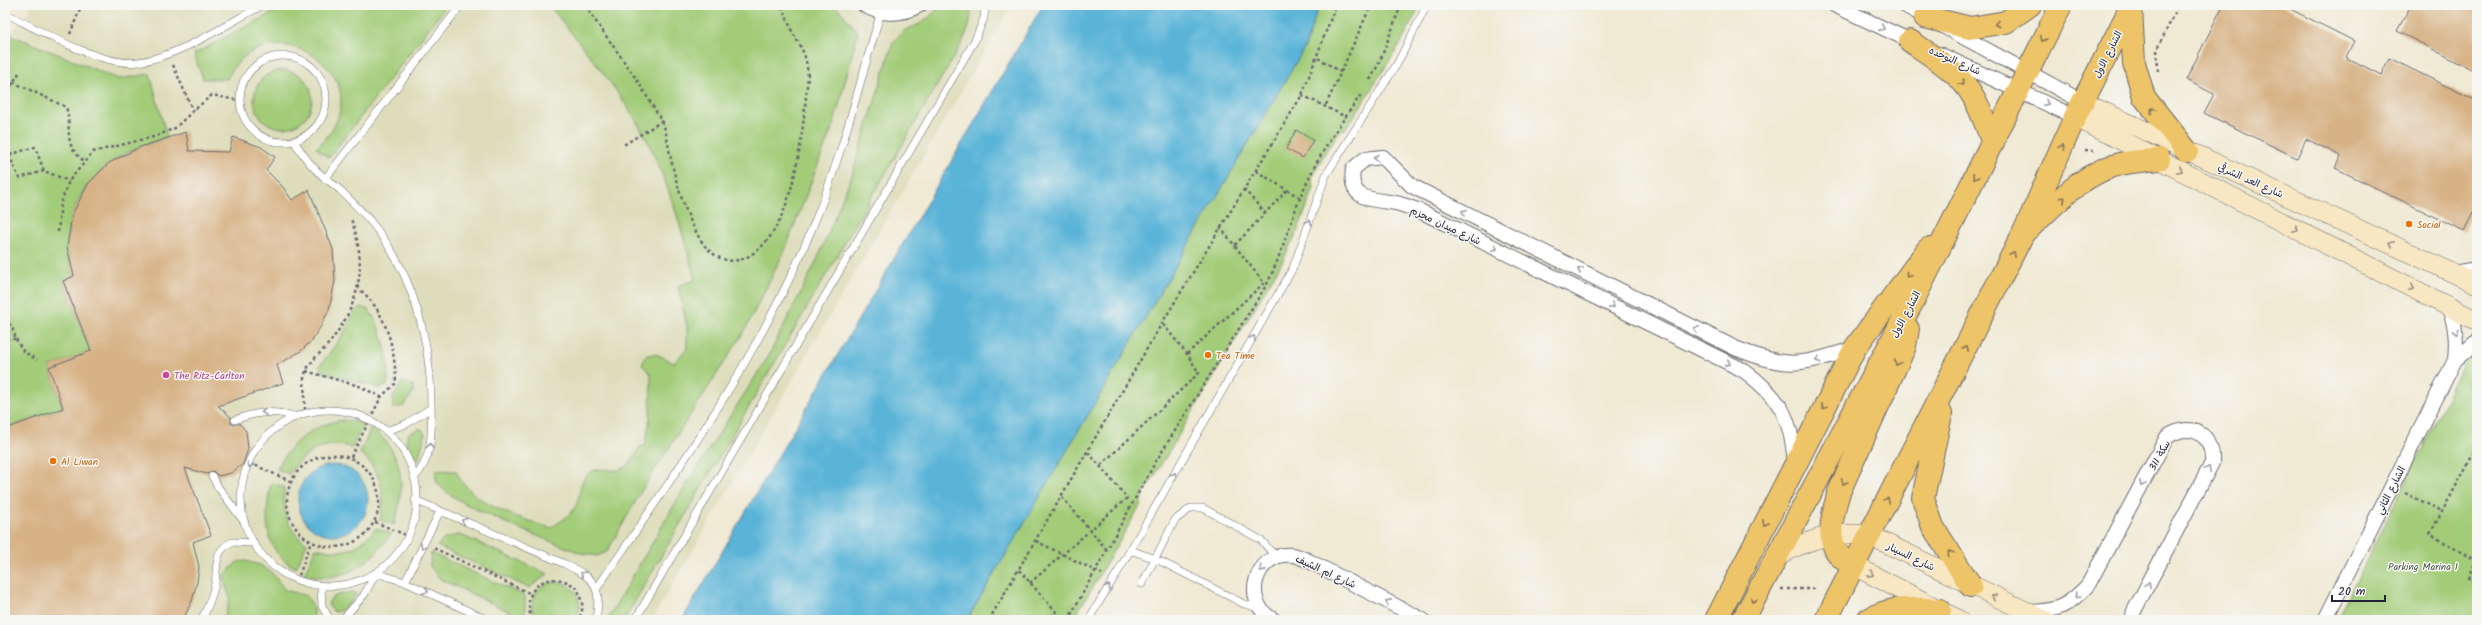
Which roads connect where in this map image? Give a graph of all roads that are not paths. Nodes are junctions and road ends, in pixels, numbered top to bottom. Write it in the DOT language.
graph roads {
  1 [pos="262,5"];
  2 [pos="461,5"];
  3 [pos="864,5"];
  4 [pos="920,5"];
  5 [pos="984,5"];
  6 [pos="1427,5"];
  7 [pos="1834,5"];
  8 [pos="1904,5"];
  9 [pos="2030,5"];
  10 [pos="2061,5"];
  11 [pos="2132,6"];
  12 [pos="881,12"];
  13 [pos="5,13"];
  14 [pos="1925,17"];
  15 [pos="1910,41"];
  16 [pos="2022,81"];
  17 [pos="2079,109"];
  18 [pos="294,141"];
  19 [pos="1993,143"];
  20 [pos="2187,151"];
  21 [pos="2159,159"];
  22 [pos="325,179"];
  23 [pos="1957,211"];
  24 [pos="2023,234"];
  25 [pos="2477,269"];
  26 [pos="2453,273"];
  27 [pos="2477,284"];
  28 [pos="1914,298"];
  29 [pos="2448,306"];
  30 [pos="2477,321"];
  31 [pos="2477,341"];
  32 [pos="1856,348"];
  33 [pos="2456,360"];
  34 [pos="1948,383"];
  35 [pos="432,408"];
  36 [pos="294,416"];
  37 [pos="235,420"];
  38 [pos="389,430"];
  39 [pos="1795,464"];
  40 [pos="212,476"];
  41 [pos="414,478"];
  42 [pos="415,500"];
  43 [pos="440,511"];
  44 [pos="247,525"];
  45 [pos="1830,535"];
  46 [pos="1869,535"];
  47 [pos="254,543"];
  48 [pos="1130,550"];
  49 [pos="1276,558"];
  50 [pos="1156,559"];
  51 [pos="1774,559"];
  52 [pos="1854,565"];
  53 [pos="376,573"];
  54 [pos="406,582"];
  55 [pos="1142,584"];
  56 [pos="1971,586"];
  57 [pos="321,587"];
  58 [pos="597,588"];
  59 [pos="1258,608"];
  60 [pos="1940,610"];
  61 [pos="2036,616"];
  62 [pos="201,620"];
  63 [pos="330,620"];
  64 [pos="342,620"];
  65 [pos="488,620"];
  66 [pos="596,620"];
  67 [pos="635,620"];
  68 [pos="1088,620"];
  69 [pos="1274,620"];
  70 [pos="1423,620"];
  71 [pos="1716,620"];
  72 [pos="1743,620"];
  73 [pos="1826,620"];
  74 [pos="1868,620"];
  75 [pos="1959,620"];
  76 [pos="2132,620"];
  77 [pos="2325,620"];
  1 -- 13 [label="lane"];
  2 -- 22 [label="lane"];
  3 -- 12 [label="street"];
  4 -- 12 [label="street"];
  5 -- 67 [label="lane"];
  48 -- 6 [label="lane, one-way"];
  7 -- 15 [label="street, شارع النوخده, one-way"];
  8 -- 14 [label="street, شارع النوخده"];
  9 -- 14 [label="main road, one-way"];
  10 -- 16 [label="main road, الشارع الاول, one-way"];
  11 -- 17 [label="main road, الشارع الاول"];
  20 -- 11 [label="main road, one-way"];
  12 -- 58 [label="lane"];
  14 -- 16 [label="street, شارع النوخده"];
  15 -- 16 [label="street, شارع النوخده"];
  15 -- 19 [label="main road, one-way"];
  16 -- 17 [label="street, شارع العد الشرقي"];
  16 -- 19 [label="main road, الشارع الاول"];
  17 -- 20 [label="street, شارع العد الشرقي"];
  17 -- 21 [label="street, شارع العد الشرقي"];
  24 -- 17 [label="main road, الشارع الاول, one-way"];
  18 -- 18 [label="lane"];
  18 -- 22 [label="lane"];
  19 -- 23 [label="main road, الشارع الاول, one-way"];
  26 -- 20 [label="street, شارع العد الشرقي, one-way"];
  24 -- 21 [label="main road, one-way"];
  21 -- 29 [label="street, شارع العد الشرقي, one-way"];
  22 -- 35 [label="lane"];
  23 -- 28 [label="main road, الشارع الاول"];
  23 -- 32 [label="main road, one-way"];
  34 -- 24 [label="main road, الشارع الاول, one-way"];
  25 -- 26 [label="street"];
  26 -- 27 [label="street, شارع العد الشرقي"];
  28 -- 45 [label="main road, one-way"];
  28 -- 51 [label="main road, الشارع الاول"];
  29 -- 30 [label="street, شارع العد الشرقي"];
  29 -- 33 [label="street, الشارع الثاني, one-way"];
  31 -- 33 [label="street, الشارع الثاني"];
  32 -- 39 [label="main road, one-way"];
  32 -- 39 [label="street, شارع ميدان محزم, one-way"];
  33 -- 77 [label="street, الشارع الثاني"];
  46 -- 34 [label="main road, الشارع الاول, one-way"];
  56 -- 34 [label="main road, one-way"];
  35 -- 38 [label="lane"];
  41 -- 35 [label="lane, one-way"];
  36 -- 37 [label="lane, one-way"];
  36 -- 38 [label="lane"];
  36 -- 44 [label="lane, one-way"];
  38 -- 41 [label="lane"];
  39 -- 71 [label="main road, one-way"];
  40 -- 44 [label="lane"];
  41 -- 42 [label="lane"];
  42 -- 43 [label="lane"];
  42 -- 53 [label="lane"];
  43 -- 54 [label="lane, one-way"];
  58 -- 43 [label="lane, one-way"];
  44 -- 47 [label="lane"];
  45 -- 46 [label="street, شارع السينار"];
  45 -- 51 [label="street, شارع السينار"];
  45 -- 52 [label="main road"];
  46 -- 52 [label="main road, الشارع الاول"];
  46 -- 56 [label="street, شارع السينار"];
  47 -- 57 [label="lane"];
  47 -- 62 [label="lane"];
  48 -- 50 [label="lane"];
  68 -- 48 [label="lane, one-way"];
  49 -- 50 [label="lane"];
  49 -- 59 [label="street, one-way"];
  70 -- 49 [label="street, شارع ام الشيف, one-way"];
  50 -- 55 [label="lane"];
  50 -- 59 [label="lane"];
  51 -- 72 [label="main road, الشارع الاول, one-way"];
  52 -- 60 [label="street, one-way"];
  52 -- 73 [label="main road, الشارع الاول"];
  53 -- 54 [label="lane"];
  53 -- 57 [label="lane"];
  53 -- 64 [label="lane"];
  54 -- 65 [label="lane, one-way"];
  61 -- 56 [label="street, شارع السينار, one-way"];
  57 -- 63 [label="lane"];
  58 -- 66 [label="lane"];
  59 -- 69 [label="street"];
  60 -- 74 [label="main road"];
  60 -- 75 [label="street"];
  76 -- 61 [label="street, سكة 311, one-way"];
}
